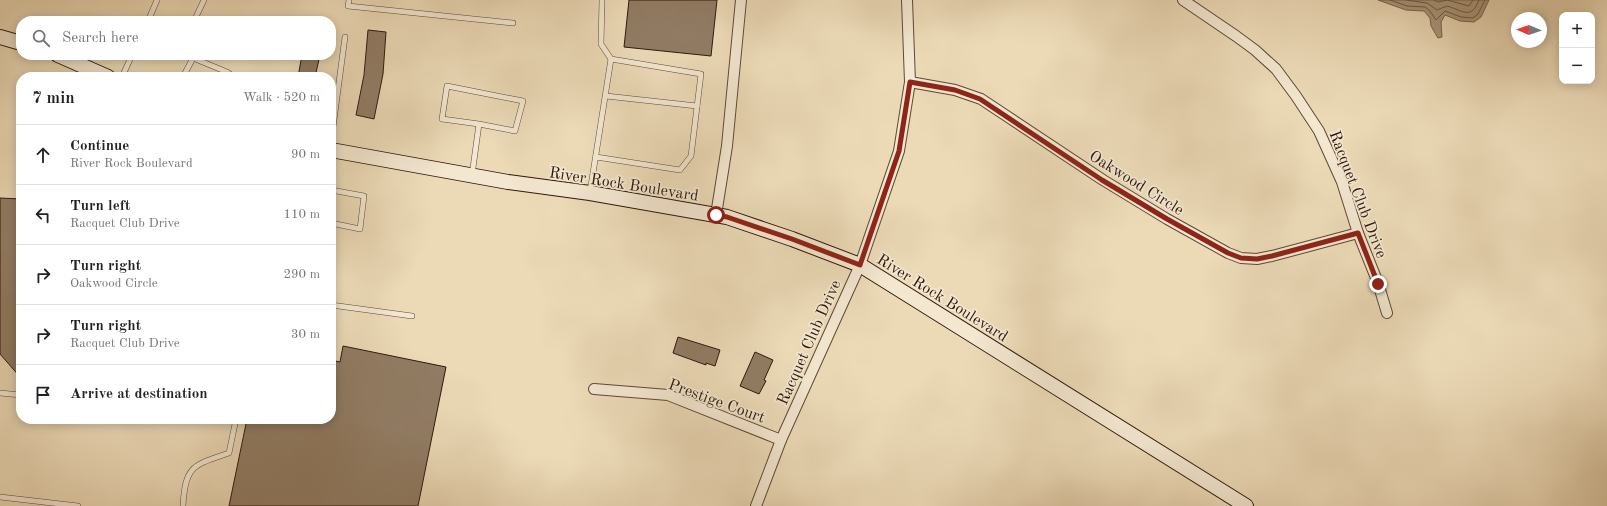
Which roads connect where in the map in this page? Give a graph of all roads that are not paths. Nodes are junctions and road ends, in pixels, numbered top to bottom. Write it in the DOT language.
graph roads {
  1 [pos="157,0"];
  2 [pos="204,0"];
  3 [pos="349,0"];
  4 [pos="602,0"];
  5 [pos="741,0"];
  6 [pos="907,0"];
  7 [pos="1183,0"];
  8 [pos="150,16"];
  9 [pos="196,16"];
  10 [pos="514,23"];
  11 [pos="0,37"];
  12 [pos="345,37"];
  13 [pos="16,42"];
  14 [pos="612,59"];
  15 [pos="69,60"];
  16 [pos="130,60"];
  17 [pos="192,60"];
  18 [pos="198,60"];
  19 [pos="97,72"];
  20 [pos="124,72"];
  21 [pos="186,72"];
  22 [pos="227,72"];
  23 [pos="910,82"];
  24 [pos="606,96"];
  25 [pos="336,104"];
  26 [pos="697,106"];
  27 [pos="479,124"];
  28 [pos="336,151"];
  29 [pos="596,156"];
  30 [pos="472,176"];
  31 [pos="336,191"];
  32 [pos="590,193"];
  33 [pos="716,215"];
  34 [pos="336,224"];
  35 [pos="1358,233"];
  36 [pos="860,265"];
  37 [pos="336,306"];
  38 [pos="1387,313"];
  39 [pos="412,316"];
  40 [pos="594,389"];
  41 [pos="0,393"];
  42 [pos="16,395"];
  43 [pos="235,424"];
  44 [pos="781,440"];
  45 [pos="0,496"];
  46 [pos="78,506"];
  47 [pos="183,506"];
  48 [pos="756,506"];
  49 [pos="1246,506"];
  1 -- 8 [label="lane"];
  2 -- 9 [label="lane"];
  3 -- 10 [label="lane"];
  4 -- 14 [label="lane"];
  5 -- 33 [label="street"];
  6 -- 23 [label="street, Racquet Club Drive"];
  7 -- 35 [label="street, Racquet Club Drive"];
  11 -- 13 [label="street"];
  12 -- 25 [label="lane"];
  14 -- 24 [label="lane"];
  14 -- 26 [label="lane"];
  15 -- 19 [label="street"];
  16 -- 20 [label="lane"];
  17 -- 21 [label="lane"];
  18 -- 22 [label="lane"];
  23 -- 35 [label="street, Oakwood Circle"];
  23 -- 36 [label="street, Racquet Club Drive"];
  24 -- 26 [label="lane"];
  24 -- 29 [label="lane"];
  26 -- 29 [label="lane"];
  27 -- 27 [label="lane"];
  27 -- 30 [label="lane"];
  28 -- 30 [label="street, River Rock Boulevard"];
  29 -- 32 [label="lane"];
  30 -- 32 [label="street, River Rock Boulevard"];
  31 -- 34 [label="lane"];
  32 -- 33 [label="street, River Rock Boulevard"];
  33 -- 36 [label="street, River Rock Boulevard"];
  35 -- 38 [label="street, Racquet Club Drive"];
  36 -- 44 [label="street, Racquet Club Drive"];
  36 -- 49 [label="street, River Rock Boulevard"];
  37 -- 39 [label="lane"];
  40 -- 44 [label="street, Prestige Court"];
  41 -- 42 [label="lane"];
  43 -- 47 [label="lane"];
  44 -- 48 [label="street, Racquet Club Drive"];
  45 -- 46 [label="lane"];
}
